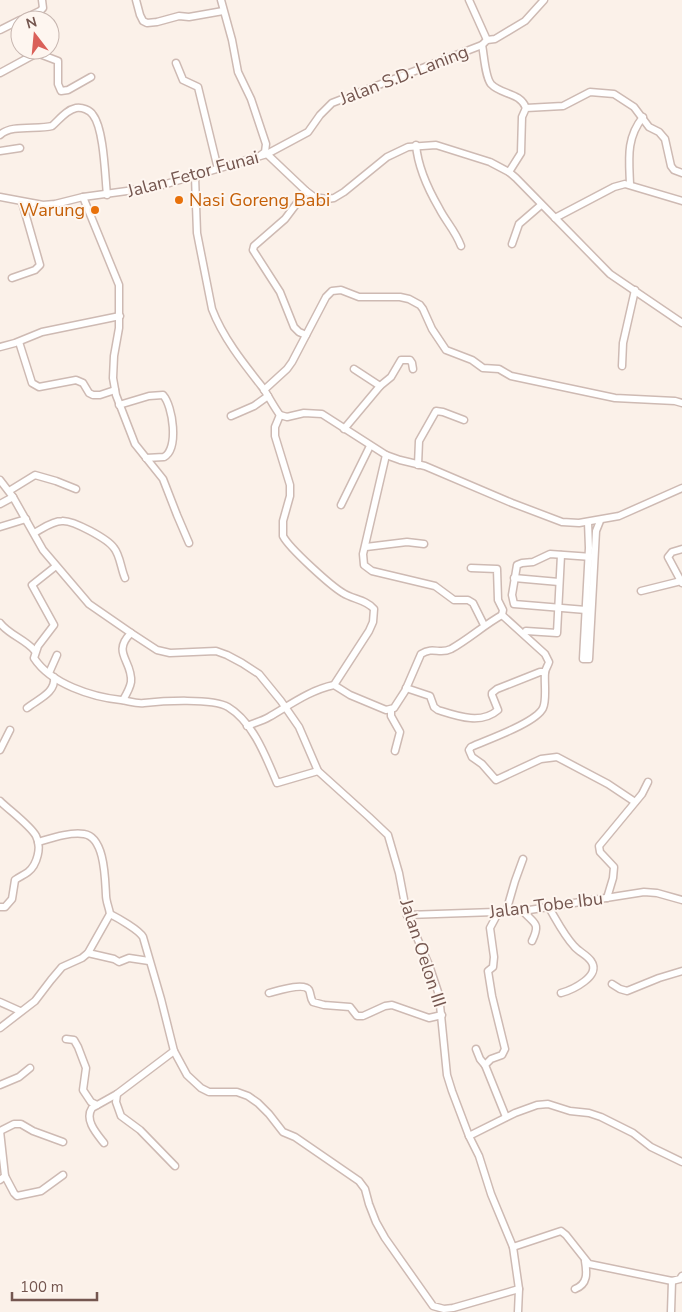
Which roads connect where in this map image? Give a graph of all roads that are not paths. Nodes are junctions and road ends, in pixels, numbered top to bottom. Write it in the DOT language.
graph roads {
  1 [pos="136,0"];
  2 [pos="221,0"];
  3 [pos="468,0"];
  4 [pos="544,0"];
  5 [pos="223,11"];
  6 [pos="485,43"];
  7 [pos="176,63"];
  8 [pos="0,73"];
  9 [pos="91,76"];
  10 [pos="526,108"];
  11 [pos="643,117"];
  12 [pos="0,124"];
  13 [pos="2,133"];
  14 [pos="416,145"];
  15 [pos="20,148"];
  16 [pos="0,151"];
  17 [pos="264,155"];
  18 [pos="218,168"];
  19 [pos="509,172"];
  20 [pos="682,174"];
  21 [pos="195,176"];
  22 [pos="630,184"];
  23 [pos="306,191"];
  24 [pos="107,195"];
  25 [pos="0,197"];
  26 [pos="83,197"];
  27 [pos="682,200"];
  28 [pos="22,202"];
  29 [pos="541,205"];
  30 [pos="555,218"];
  31 [pos="512,244"];
  32 [pos="461,246"];
  33 [pos="12,278"];
  34 [pos="635,290"];
  35 [pos="120,316"];
  36 [pos="682,324"];
  37 [pos="306,336"];
  38 [pos="19,342"];
  39 [pos="0,347"];
  40 [pos="622,366"];
  41 [pos="354,369"];
  42 [pos="413,369"];
  43 [pos="380,386"];
  44 [pos="115,390"];
  45 [pos="266,393"];
  46 [pos="682,403"];
  47 [pos="119,405"];
  48 [pos="280,415"];
  49 [pos="232,416"];
  50 [pos="464,420"];
  51 [pos="344,429"];
  52 [pos="370,446"];
  53 [pos="386,455"];
  54 [pos="146,458"];
  55 [pos="418,465"];
  56 [pos="0,480"];
  57 [pos="682,488"];
  58 [pos="76,489"];
  59 [pos="8,491"];
  60 [pos="13,497"];
  61 [pos="0,504"];
  62 [pos="341,505"];
  63 [pos="26,519"];
  64 [pos="600,521"];
  65 [pos="588,522"];
  66 [pos="0,527"];
  67 [pos="34,533"];
  68 [pos="189,543"];
  69 [pos="424,544"];
  70 [pos="366,547"];
  71 [pos="682,549"];
  72 [pos="561,555"];
  73 [pos="588,557"];
  74 [pos="596,557"];
  75 [pos="56,566"];
  76 [pos="471,568"];
  77 [pos="125,578"];
  78 [pos="514,578"];
  79 [pos="559,582"];
  80 [pos="682,582"];
  81 [pos="641,590"];
  82 [pos="558,607"];
  83 [pos="589,610"];
  84 [pos="502,614"];
  85 [pos="0,623"];
  86 [pos="484,625"];
  87 [pos="526,631"];
  88 [pos="131,633"];
  89 [pos="35,651"];
  90 [pos="57,655"];
  91 [pos="545,672"];
  92 [pos="52,675"];
  93 [pos="334,686"];
  94 [pos="406,688"];
  95 [pos="123,700"];
  96 [pos="284,707"];
  97 [pos="27,708"];
  98 [pos="390,710"];
  99 [pos="247,726"];
  100 [pos="10,730"];
  101 [pos="0,750"];
  102 [pos="395,751"];
  103 [pos="318,771"];
  104 [pos="648,782"];
  105 [pos="0,801"];
  106 [pos="635,802"];
  107 [pos="38,842"];
  108 [pos="523,859"];
  109 [pos="608,898"];
  110 [pos="682,900"];
  111 [pos="548,906"];
  112 [pos="0,907"];
  113 [pos="524,910"];
  114 [pos="498,912"];
  115 [pos="506,912"];
  116 [pos="110,914"];
  117 [pos="407,915"];
  118 [pos="532,942"];
  119 [pos="88,953"];
  120 [pos="150,961"];
  121 [pos="682,971"];
  122 [pos="612,984"];
  123 [pos="269,993"];
  124 [pos="561,993"];
  125 [pos="0,1002"];
  126 [pos="20,1011"];
  127 [pos="442,1015"];
  128 [pos="0,1028"];
  129 [pos="66,1039"];
  130 [pos="476,1049"];
  131 [pos="174,1051"];
  132 [pos="485,1065"];
  133 [pos="30,1068"];
  134 [pos="0,1085"];
  135 [pos="117,1094"];
  136 [pos="97,1105"];
  137 [pos="506,1117"];
  138 [pos="0,1131"];
  139 [pos="469,1136"];
  140 [pos="63,1142"];
  141 [pos="104,1143"];
  142 [pos="682,1162"];
  143 [pos="175,1166"];
  144 [pos="63,1175"];
  145 [pos="3,1178"];
  146 [pos="513,1247"];
  147 [pos="585,1261"];
  148 [pos="682,1276"];
  149 [pos="672,1281"];
  150 [pos="519,1289"];
  151 [pos="575,1289"];
  152 [pos="518,1312"];
  153 [pos="671,1312"];
  1 -- 5 [label="street"];
  2 -- 5 [label="street"];
  3 -- 6 [label="street"];
  4 -- 6 [label="street, Jalan S.D. Laning"];
  5 -- 17 [label="street"];
  6 -- 10 [label="street"];
  6 -- 17 [label="street, Jalan S.D. Laning"];
  7 -- 18 [label="street"];
  8 -- 9 [label="street"];
  10 -- 11 [label="street"];
  10 -- 19 [label="street"];
  11 -- 20 [label="street"];
  11 -- 22 [label="street"];
  12 -- 13 [label="street"];
  13 -- 24 [label="street"];
  14 -- 19 [label="street, Jalan Fetor Funai"];
  14 -- 23 [label="street, Jalan Fetor Funai"];
  14 -- 32 [label="street"];
  15 -- 16 [label="street"];
  17 -- 18 [label="street, Jalan Fetor Funai"];
  17 -- 23 [label="street, Jalan Fetor Funai"];
  18 -- 21 [label="street, Jalan Fetor Funai"];
  19 -- 29 [label="street, Jalan Fetor Funai"];
  21 -- 24 [label="street, Jalan Fetor Funai"];
  21 -- 45 [label="street"];
  22 -- 27 [label="street"];
  22 -- 30 [label="street"];
  23 -- 37 [label="street"];
  24 -- 26 [label="street, Jalan Fetor Funai"];
  25 -- 28 [label="street, Jalan Fetor Funai"];
  26 -- 28 [label="street, Jalan Fetor Funai"];
  26 -- 35 [label="street"];
  28 -- 33 [label="street"];
  29 -- 30 [label="street, Jalan Fetor Funai"];
  29 -- 31 [label="street"];
  30 -- 34 [label="street, Jalan Fetor Funai"];
  34 -- 36 [label="street, Jalan Fetor Funai"];
  34 -- 40 [label="street"];
  35 -- 38 [label="street"];
  35 -- 44 [label="street"];
  37 -- 45 [label="street"];
  37 -- 46 [label="street"];
  38 -- 39 [label="street"];
  38 -- 44 [label="street"];
  41 -- 43 [label="street"];
  42 -- 43 [label="street"];
  43 -- 51 [label="street"];
  44 -- 47 [label="street"];
  45 -- 48 [label="street"];
  45 -- 49 [label="street"];
  47 -- 54 [label="street"];
  47 -- 54 [label="street"];
  48 -- 51 [label="street"];
  48 -- 93 [label="street"];
  50 -- 55 [label="street"];
  51 -- 52 [label="street"];
  52 -- 53 [label="street"];
  52 -- 62 [label="street"];
  53 -- 55 [label="street"];
  53 -- 70 [label="street"];
  54 -- 68 [label="street"];
  55 -- 65 [label="street"];
  56 -- 59 [label="street, Jalan Oelon III"];
  57 -- 64 [label="street"];
  58 -- 59 [label="street"];
  59 -- 60 [label="street, Jalan Oelon III"];
  60 -- 61 [label="street"];
  60 -- 63 [label="street, Jalan Oelon III"];
  63 -- 66 [label="street"];
  63 -- 67 [label="street, Jalan Oelon III"];
  64 -- 65 [label="street"];
  64 -- 74 [label="street"];
  65 -- 73 [label="street"];
  67 -- 75 [label="street, Jalan Oelon III"];
  67 -- 77 [label="street"];
  69 -- 70 [label="street"];
  70 -- 86 [label="street"];
  71 -- 80 [label="street"];
  72 -- 73 [label="street"];
  72 -- 78 [label="street"];
  72 -- 79 [label="street"];
  73 -- 74 [label="street"];
  73 -- 83 [label="street"];
  74 -- 83 [label="street"];
  75 -- 88 [label="street, Jalan Oelon III"];
  75 -- 89 [label="street"];
  76 -- 84 [label="street"];
  78 -- 79 [label="street"];
  78 -- 82 [label="street"];
  79 -- 82 [label="street"];
  80 -- 81 [label="street"];
  82 -- 83 [label="street"];
  82 -- 87 [label="street"];
  83 -- 83 [label="street"];
  84 -- 86 [label="street"];
  84 -- 91 [label="street"];
  85 -- 89 [label="street"];
  86 -- 94 [label="street"];
  88 -- 95 [label="street"];
  88 -- 96 [label="street, Jalan Oelon III"];
  89 -- 92 [label="street"];
  90 -- 92 [label="street"];
  91 -- 94 [label="street"];
  91 -- 106 [label="street"];
  92 -- 95 [label="street"];
  92 -- 97 [label="street"];
  93 -- 96 [label="street"];
  93 -- 98 [label="street"];
  94 -- 98 [label="street"];
  95 -- 99 [label="street"];
  96 -- 99 [label="street"];
  96 -- 103 [label="street, Jalan Oelon III"];
  98 -- 102 [label="street"];
  99 -- 103 [label="street"];
  100 -- 101 [label="street"];
  103 -- 117 [label="street, Jalan Oelon III"];
  104 -- 106 [label="street"];
  105 -- 107 [label="street"];
  106 -- 109 [label="street"];
  107 -- 112 [label="street"];
  107 -- 116 [label="street"];
  108 -- 115 [label="street"];
  109 -- 110 [label="street, Jalan Tobe Ibu"];
  109 -- 111 [label="street, Jalan Tobe Ibu"];
  111 -- 113 [label="street, Jalan Tobe Ibu"];
  111 -- 124 [label="street"];
  113 -- 115 [label="street, Jalan Tobe Ibu"];
  113 -- 118 [label="street"];
  114 -- 115 [label="street, Jalan Tobe Ibu"];
  114 -- 117 [label="street, Jalan Tobe Ibu"];
  114 -- 132 [label="street"];
  116 -- 119 [label="street"];
  116 -- 120 [label="street"];
  117 -- 127 [label="street, Jalan Oelon III"];
  119 -- 120 [label="street"];
  119 -- 126 [label="street"];
  120 -- 131 [label="street"];
  121 -- 122 [label="street"];
  123 -- 127 [label="street"];
  125 -- 126 [label="street"];
  126 -- 128 [label="street"];
  127 -- 139 [label="street, Jalan Oelon III"];
  129 -- 136 [label="street"];
  130 -- 132 [label="street"];
  131 -- 135 [label="street"];
  131 -- 150 [label="street"];
  132 -- 137 [label="street"];
  133 -- 134 [label="street"];
  135 -- 136 [label="street"];
  135 -- 143 [label="street"];
  136 -- 141 [label="street"];
  137 -- 139 [label="street"];
  137 -- 142 [label="street"];
  138 -- 140 [label="street"];
  138 -- 145 [label="street"];
  139 -- 146 [label="street, Jalan Oelon III"];
  144 -- 145 [label="street"];
  146 -- 147 [label="street"];
  146 -- 150 [label="street, Jalan Oelon III"];
  147 -- 149 [label="street"];
  147 -- 151 [label="street"];
  148 -- 149 [label="street"];
  149 -- 153 [label="street"];
  150 -- 152 [label="street, Jalan Oelon III"];
}
